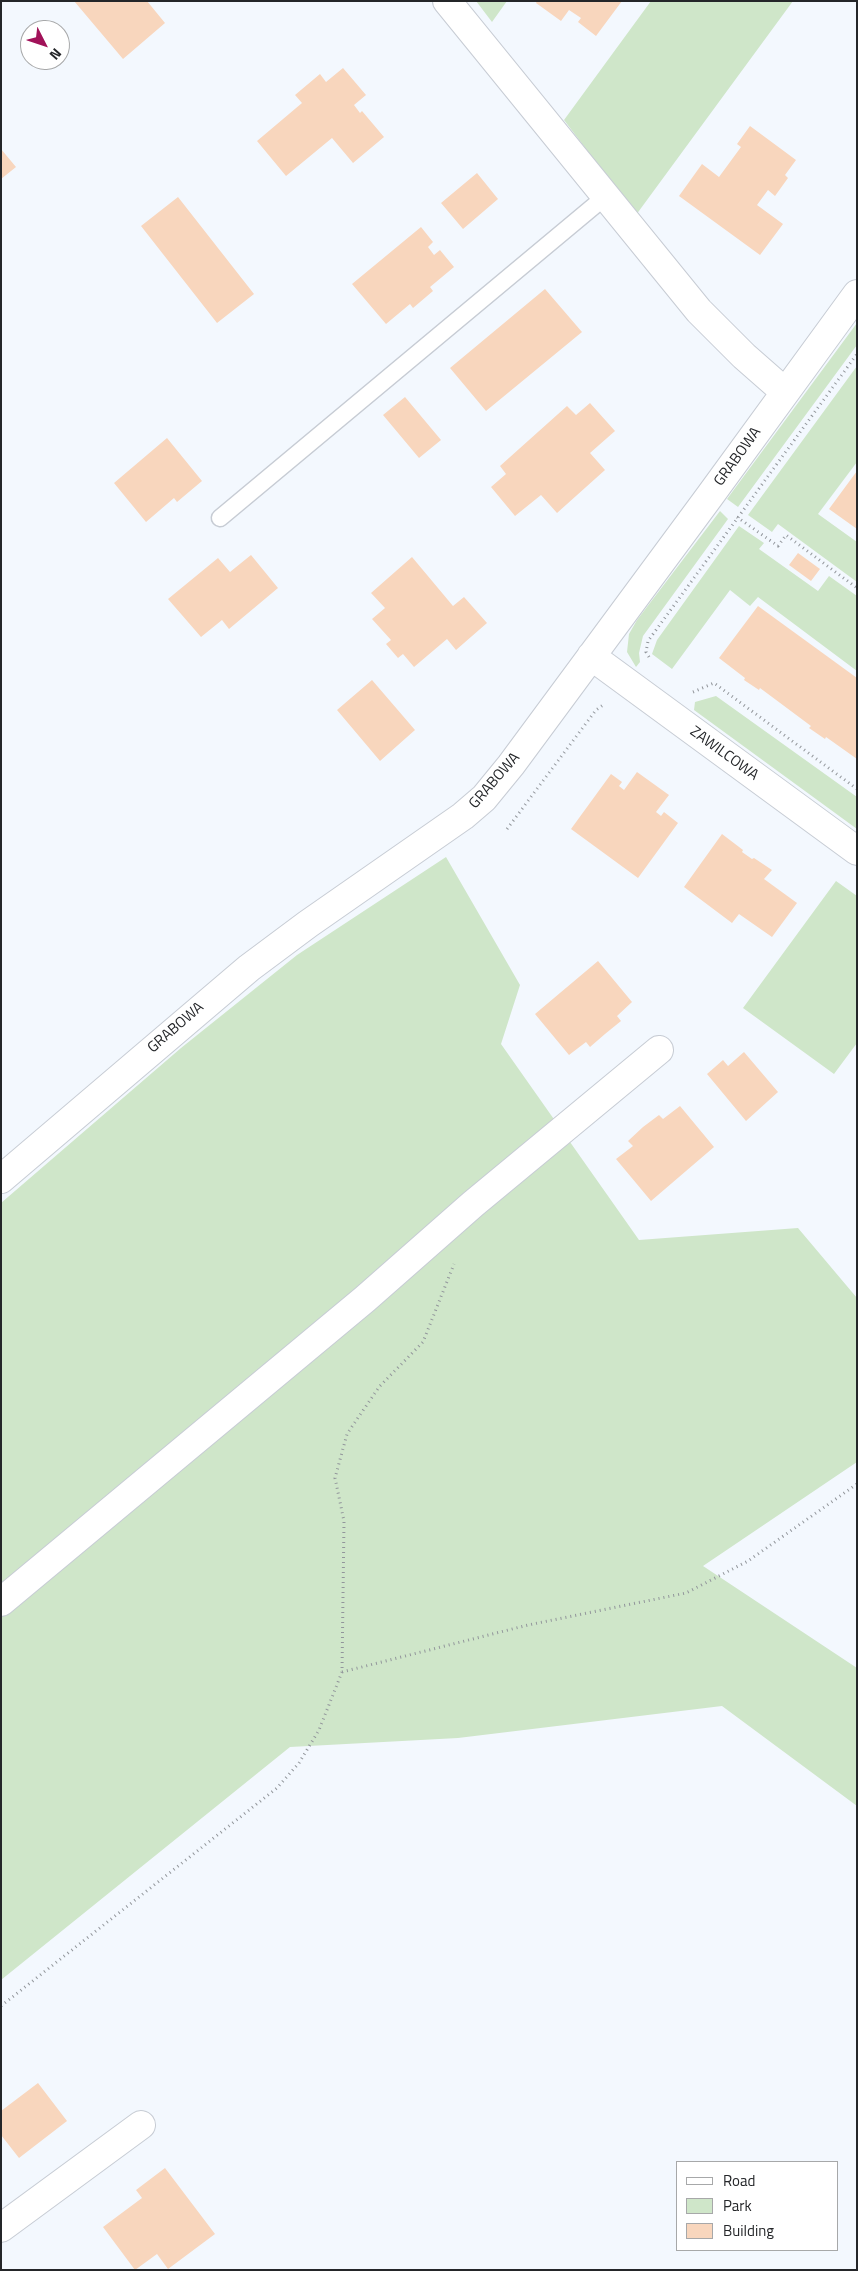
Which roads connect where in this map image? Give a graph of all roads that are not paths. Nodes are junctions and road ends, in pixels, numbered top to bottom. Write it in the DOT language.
graph roads {
  1 [pos="447,1"];
  2 [pos="606,196"];
  3 [pos="857,294"];
  4 [pos="785,392"];
  5 [pos="220,518"];
  6 [pos="591,656"];
  7 [pos="857,851"];
  8 [pos="659,1050"];
  9 [pos="1,1179"];
  10 [pos="1,1602"];
  11 [pos="141,2125"];
  12 [pos="1,2228"];
  1 -- 2 [label="street"];
  2 -- 4 [label="street"];
  2 -- 5 [label="lane"];
  3 -- 4 [label="street, GRABOWA"];
  4 -- 6 [label="street, GRABOWA"];
  6 -- 7 [label="street, ZAWILCOWA"];
  6 -- 9 [label="street, GRABOWA"];
  8 -- 10 [label="street"];
  11 -- 12 [label="street"];
}
